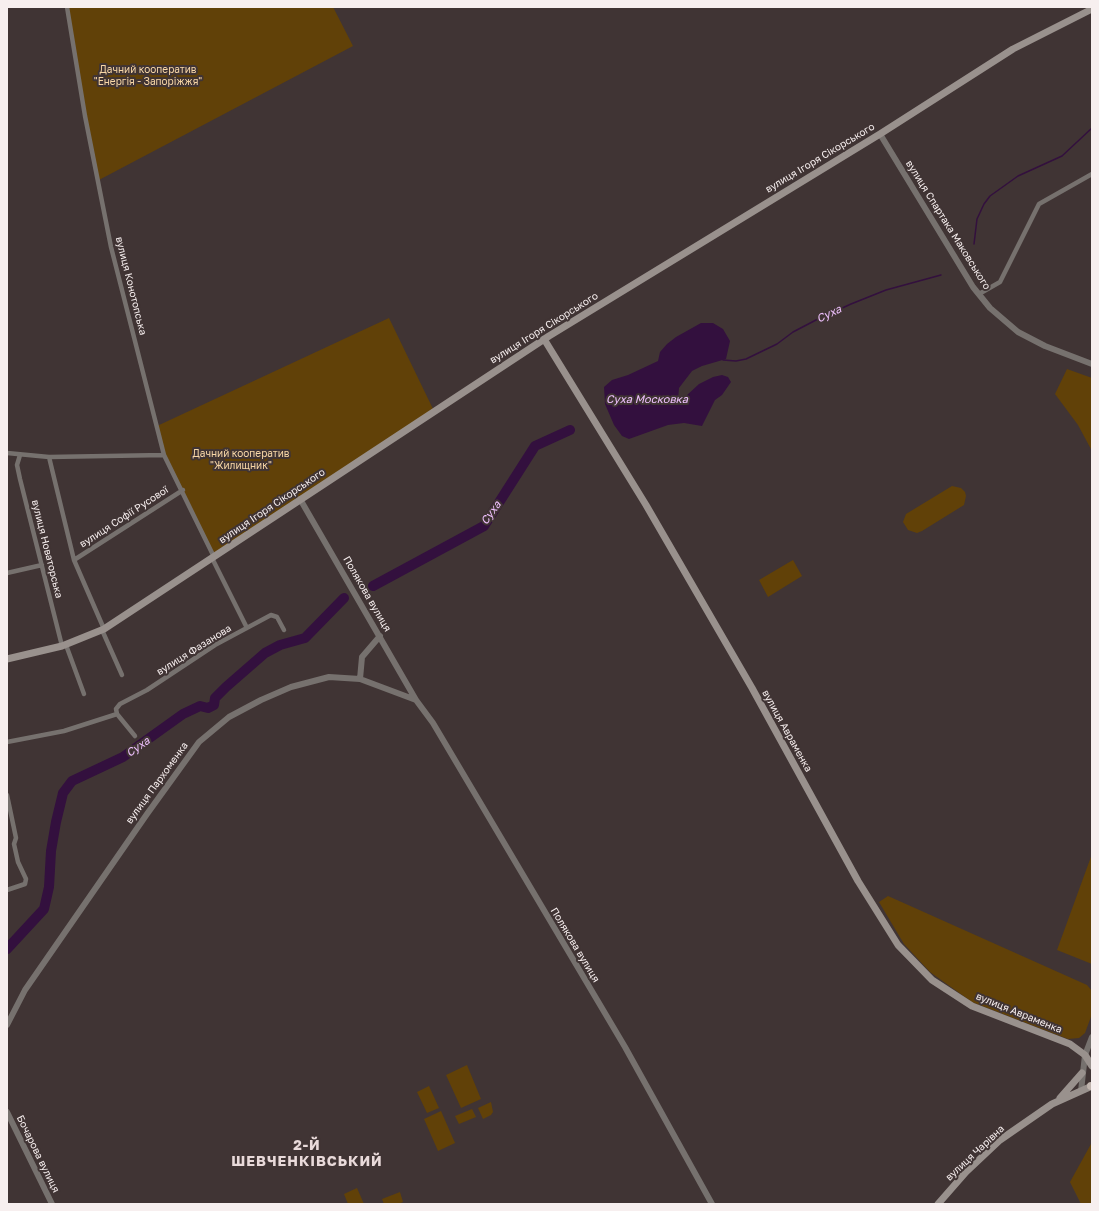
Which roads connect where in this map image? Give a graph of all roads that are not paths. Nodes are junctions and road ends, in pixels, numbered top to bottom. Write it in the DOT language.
graph roads {
  1 [pos="68,7"];
  2 [pos="1092,9"];
  3 [pos="880,134"];
  4 [pos="1092,174"];
  5 [pos="979,294"];
  6 [pos="544,339"];
  7 [pos="1092,364"];
  8 [pos="7,453"];
  9 [pos="20,455"];
  10 [pos="164,455"];
  11 [pos="49,457"];
  12 [pos="183,490"];
  13 [pos="300,499"];
  14 [pos="213,558"];
  15 [pos="74,560"];
  16 [pos="42,565"];
  17 [pos="7,572"];
  18 [pos="247,628"];
  19 [pos="103,629"];
  20 [pos="284,630"];
  21 [pos="380,636"];
  22 [pos="64,646"];
  23 [pos="7,659"];
  24 [pos="122,675"];
  25 [pos="360,678"];
  26 [pos="84,694"];
  27 [pos="416,700"];
  28 [pos="117,714"];
  29 [pos="135,736"];
  30 [pos="7,742"];
  31 [pos="7,795"];
  32 [pos="9,815"];
  33 [pos="7,890"];
  34 [pos="7,1026"];
  35 [pos="1092,1037"];
  36 [pos="1085,1055"];
  37 [pos="1092,1066"];
  38 [pos="1082,1073"];
  39 [pos="1092,1086"];
  40 [pos="1081,1091"];
  41 [pos="1052,1104"];
  42 [pos="8,1116"];
  43 [pos="52,1204"];
  44 [pos="712,1204"];
  45 [pos="938,1204"];
  1 -- 10 [label="street, вулиця Конотопська"];
  2 -- 3 [label="main road, вулиця Ігоря Сікорського"];
  3 -- 5 [label="street, вулиця Спартака Маковського"];
  3 -- 6 [label="main road, вулиця Ігоря Сікорського"];
  4 -- 5 [label="street"];
  5 -- 7 [label="street, вулиця Спартака Маковського"];
  6 -- 13 [label="main road, вулиця Ігоря Сікорського"];
  6 -- 36 [label="main road, вулиця Авраменка"];
  8 -- 9 [label="street"];
  9 -- 11 [label="street"];
  9 -- 16 [label="street, вулиця Новаторська"];
  10 -- 11 [label="street"];
  10 -- 12 [label="street, вулиця Конотопська"];
  11 -- 15 [label="street"];
  12 -- 14 [label="street, вулиця Конотопська"];
  12 -- 15 [label="street, вулиця Софії Русової"];
  13 -- 14 [label="main road, вулиця Ігоря Сікорського"];
  13 -- 21 [label="street, Полякова вулиця"];
  14 -- 18 [label="street, вулиця Конотопська"];
  14 -- 19 [label="main road, вулиця Ігоря Сікорського"];
  15 -- 19 [label="street"];
  16 -- 17 [label="street"];
  16 -- 22 [label="street, вулиця Новаторська"];
  18 -- 20 [label="street, вулиця Фазанова"];
  18 -- 28 [label="street, вулиця Фазанова"];
  19 -- 22 [label="main road, вулиця Ігоря Сікорського"];
  19 -- 24 [label="street"];
  21 -- 25 [label="street"];
  21 -- 27 [label="street, Полякова вулиця"];
  22 -- 23 [label="main road, вулиця Ігоря Сікорського"];
  22 -- 26 [label="street, вулиця Новаторська"];
  25 -- 27 [label="street"];
  25 -- 34 [label="street, вулиця Пархоменка"];
  27 -- 44 [label="street, Полякова вулиця"];
  28 -- 29 [label="street"];
  28 -- 30 [label="street"];
  31 -- 32 [label="street"];
  32 -- 33 [label="street"];
  35 -- 36 [label="street"];
  36 -- 37 [label="main road"];
  36 -- 38 [label="street"];
  38 -- 40 [label="street"];
  38 -- 41 [label="main road"];
  39 -- 40 [label="main road, вулиця Чарівна"];
  40 -- 41 [label="main road, вулиця Чарівна"];
  41 -- 45 [label="main road, вулиця Чарівна"];
  42 -- 43 [label="street, Бочарова вулиця"];
}
